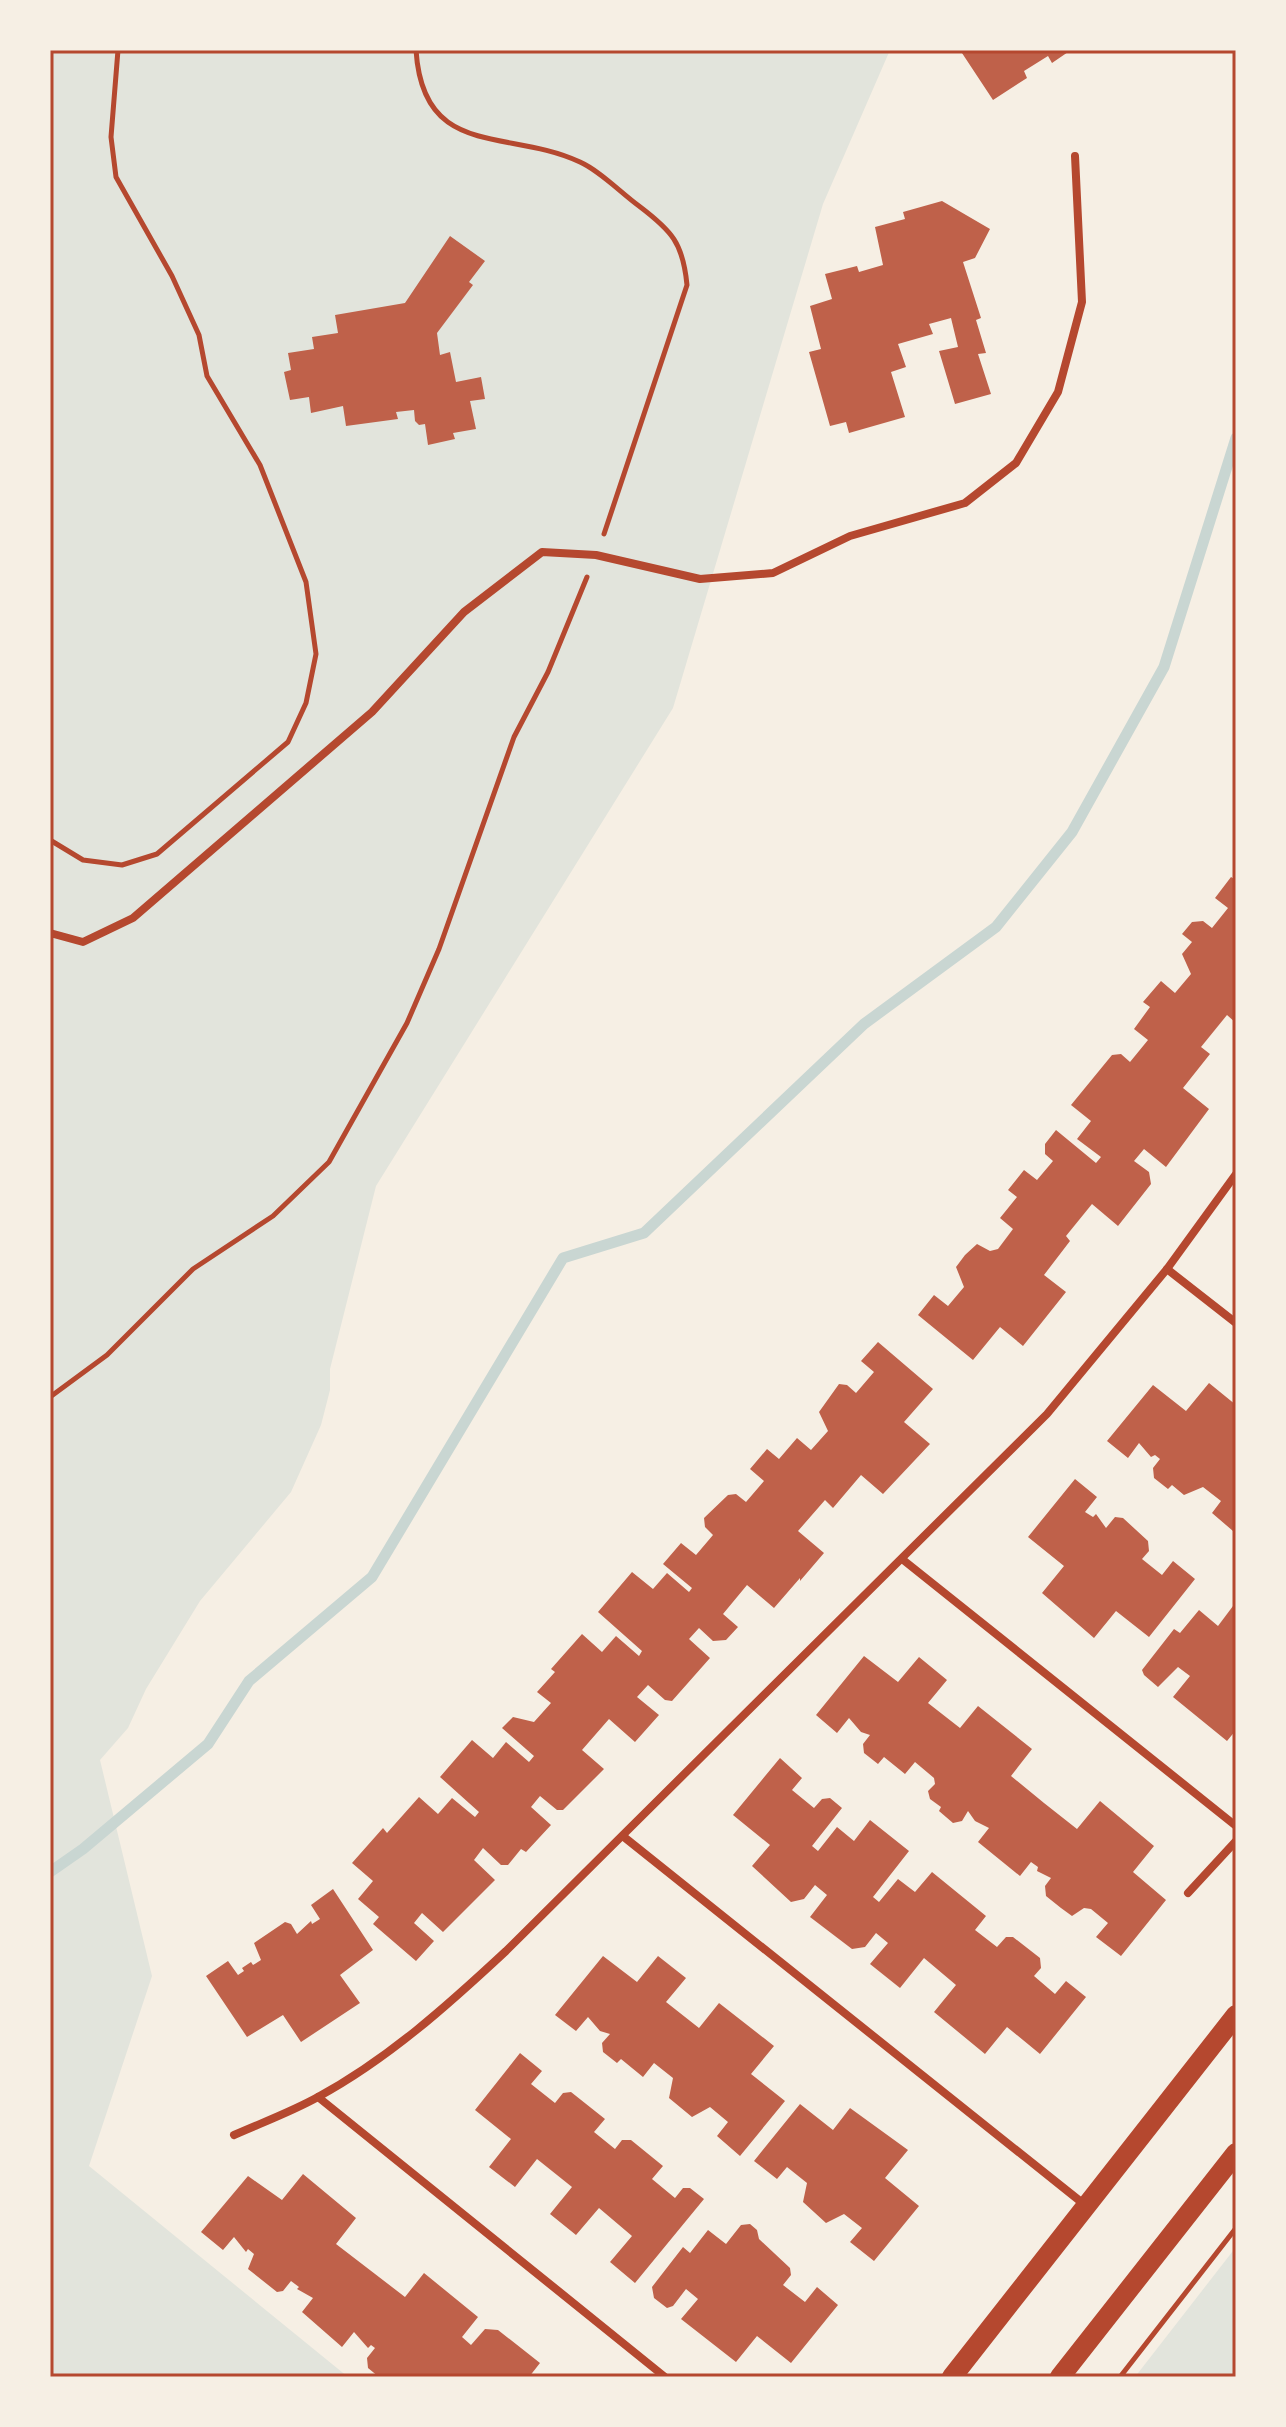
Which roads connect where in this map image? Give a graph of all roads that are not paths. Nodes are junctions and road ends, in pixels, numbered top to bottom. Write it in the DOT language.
graph roads {
  1 [pos="1075,156"];
  2 [pos="50,933"];
  3 [pos="1236,1174"];
  4 [pos="1167,1269"];
  5 [pos="1236,1323"];
  6 [pos="902,1559"];
  7 [pos="1236,1826"];
  8 [pos="624,1837"];
  9 [pos="1236,1841"];
  10 [pos="1188,1893"];
  11 [pos="1236,2015"];
  12 [pos="318,2097"];
  13 [pos="234,2135"];
  14 [pos="1236,2153"];
  15 [pos="1086,2205"];
  16 [pos="665,2377"];
  17 [pos="952,2377"];
  18 [pos="1060,2377"];
  1 -- 2 [label="street"];
  3 -- 4 [label="street"];
  4 -- 5 [label="street"];
  4 -- 6 [label="street"];
  6 -- 7 [label="street"];
  6 -- 8 [label="street"];
  8 -- 12 [label="street"];
  8 -- 15 [label="street"];
  9 -- 10 [label="street"];
  11 -- 15 [label="main road"];
  12 -- 13 [label="street"];
  12 -- 16 [label="street"];
  14 -- 18 [label="main road"];
  15 -- 17 [label="main road"];
}
